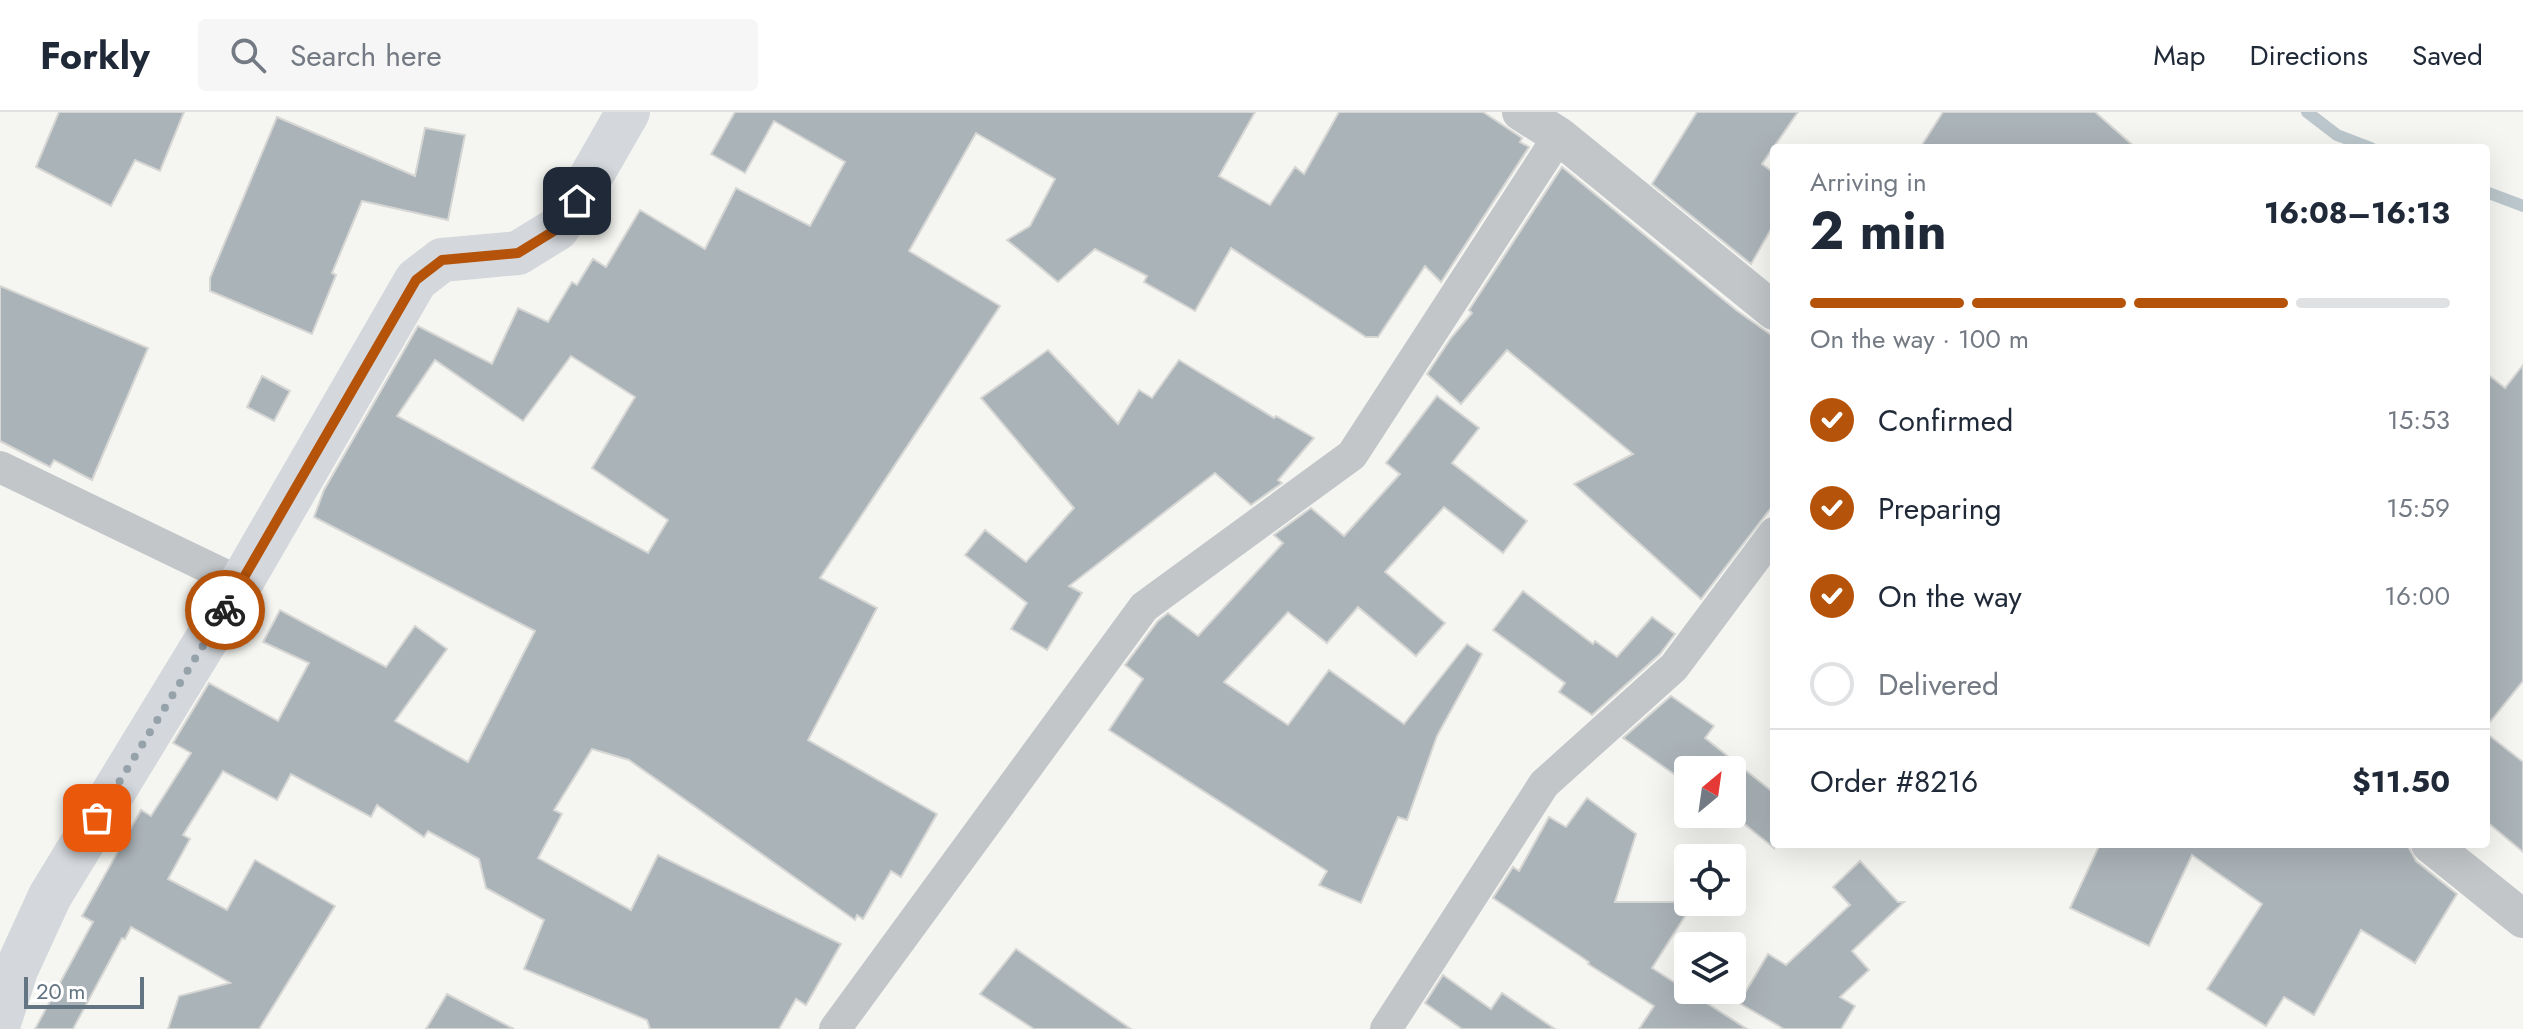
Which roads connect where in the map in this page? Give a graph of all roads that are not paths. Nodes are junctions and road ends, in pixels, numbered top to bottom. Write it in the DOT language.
graph roads {
  1 [pos="628,112"];
  2 [pos="1521,112"];
  3 [pos="1559,136"];
  4 [pos="1770,308"];
  5 [pos="0,467"];
  6 [pos="1770,538"];
  7 [pos="241,583"];
  8 [pos="2435,848"];
  9 [pos="2523,919"];
  10 [pos="0,1020"];
  11 [pos="835,1029"];
  12 [pos="1386,1029"];
  1 -- 7 [label="main road"];
  2 -- 3 [label="street"];
  3 -- 4 [label="street"];
  3 -- 11 [label="street"];
  5 -- 7 [label="street"];
  6 -- 12 [label="street"];
  7 -- 10 [label="main road"];
  8 -- 9 [label="street"];
}
